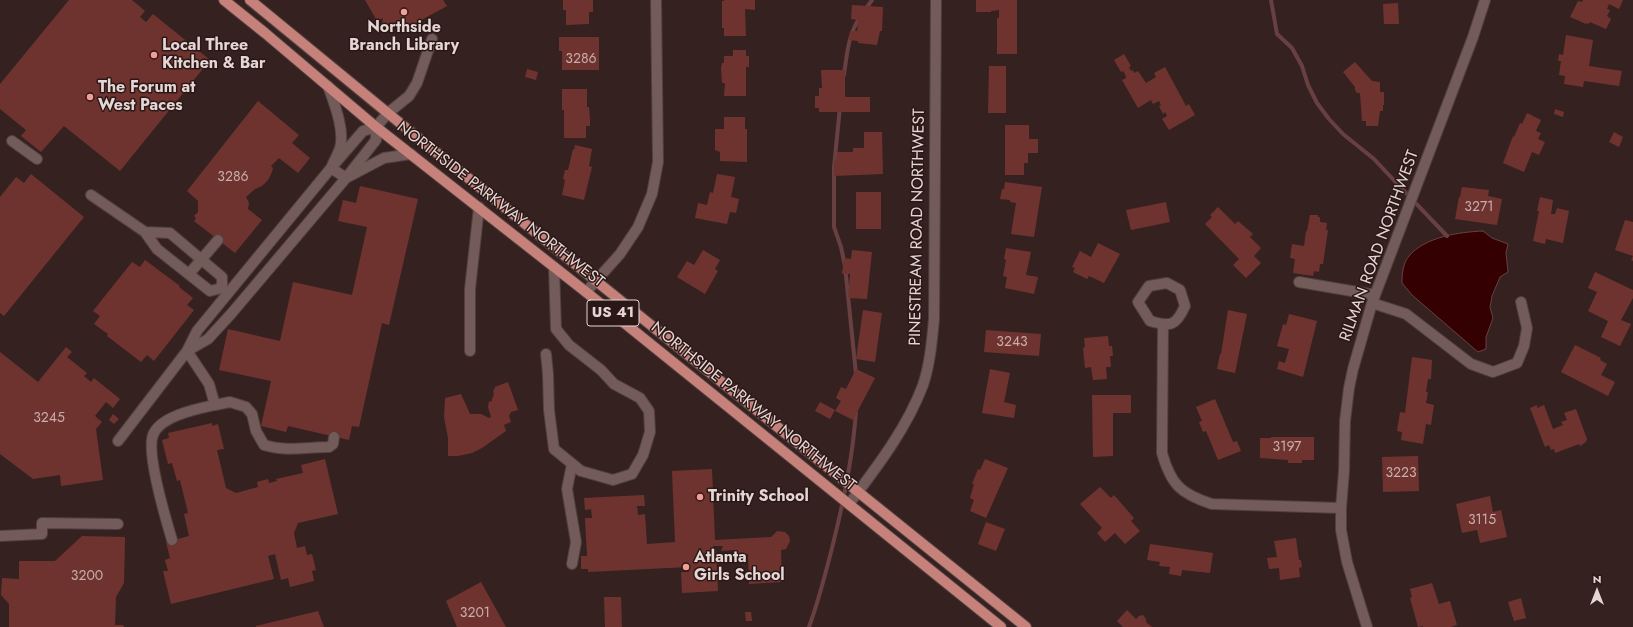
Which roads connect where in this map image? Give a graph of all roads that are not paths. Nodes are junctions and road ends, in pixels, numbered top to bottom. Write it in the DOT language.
graph roads {
  1 [pos="224,0"];
  2 [pos="250,0"];
  3 [pos="656,0"];
  4 [pos="936,0"];
  5 [pos="1485,0"];
  6 [pos="432,39"];
  7 [pos="328,86"];
  8 [pos="388,113"];
  9 [pos="376,127"];
  10 [pos="12,141"];
  11 [pos="411,154"];
  12 [pos="38,159"];
  13 [pos="331,168"];
  14 [pos="346,178"];
  15 [pos="91,195"];
  16 [pos="479,207"];
  17 [pos="145,232"];
  18 [pos="218,240"];
  19 [pos="201,260"];
  20 [pos="554,267"];
  21 [pos="189,274"];
  22 [pos="597,280"];
  23 [pos="1299,282"];
  24 [pos="225,290"];
  25 [pos="586,292"];
  26 [pos="1373,299"];
  27 [pos="1521,302"];
  28 [pos="240,303"];
  29 [pos="1162,325"];
  30 [pos="187,351"];
  31 [pos="470,351"];
  32 [pos="546,354"];
  33 [pos="215,404"];
  34 [pos="334,437"];
  35 [pos="118,441"];
  36 [pos="572,464"];
  37 [pos="859,491"];
  38 [pos="850,504"];
  39 [pos="1341,508"];
  40 [pos="118,524"];
  41 [pos="0,536"];
  42 [pos="172,540"];
  43 [pos="572,564"];
  44 [pos="1001,627"];
  45 [pos="1026,627"];
  46 [pos="1368,627"];
  1 -- 7 [label="main road, NORTHSIDE PARKWAY NORTHWEST / US 41"];
  2 -- 8 [label="main road, NORTHSIDE PARKWAY NORTHWEST / US 41"];
  3 -- 22 [label="street"];
  4 -- 37 [label="street, PINESTREAM ROAD NORTHWEST"];
  5 -- 26 [label="street, RILMAN ROAD NORTHWEST"];
  6 -- 8 [label="street"];
  7 -- 9 [label="main road, NORTHSIDE PARKWAY NORTHWEST / US 41"];
  7 -- 13 [label="street"];
  8 -- 9 [label="street"];
  8 -- 22 [label="main road, NORTHSIDE PARKWAY NORTHWEST / US 41"];
  9 -- 11 [label="main road, NORTHSIDE PARKWAY NORTHWEST / US 41"];
  9 -- 13 [label="street"];
  9 -- 14 [label="street"];
  10 -- 12 [label="street"];
  11 -- 14 [label="street"];
  11 -- 16 [label="main road, NORTHSIDE PARKWAY NORTHWEST / US 41"];
  13 -- 14 [label="street"];
  13 -- 24 [label="street"];
  14 -- 28 [label="street"];
  15 -- 17 [label="street"];
  16 -- 20 [label="main road, NORTHSIDE PARKWAY NORTHWEST / US 41"];
  16 -- 31 [label="street"];
  17 -- 19 [label="street"];
  17 -- 21 [label="street"];
  18 -- 19 [label="street"];
  19 -- 21 [label="street"];
  19 -- 24 [label="street"];
  20 -- 25 [label="main road, NORTHSIDE PARKWAY NORTHWEST / US 41"];
  20 -- 36 [label="street"];
  21 -- 24 [label="street"];
  22 -- 25 [label="street"];
  22 -- 37 [label="main road, NORTHSIDE PARKWAY NORTHWEST / US 41"];
  23 -- 26 [label="street"];
  24 -- 28 [label="street"];
  24 -- 30 [label="street"];
  25 -- 38 [label="main road, NORTHSIDE PARKWAY NORTHWEST / US 41"];
  26 -- 27 [label="street"];
  26 -- 39 [label="street, RILMAN ROAD NORTHWEST"];
  28 -- 30 [label="street"];
  29 -- 29 [label="street"];
  29 -- 39 [label="street"];
  30 -- 33 [label="street"];
  30 -- 35 [label="street"];
  32 -- 36 [label="street"];
  33 -- 34 [label="street"];
  33 -- 42 [label="street"];
  36 -- 43 [label="street"];
  37 -- 38 [label="street, PINESTREAM ROAD NORTHWEST"];
  37 -- 45 [label="main road, NORTHSIDE PARKWAY NORTHWEST / US 41"];
  38 -- 44 [label="main road, NORTHSIDE PARKWAY NORTHWEST / US 41"];
  39 -- 46 [label="street, RILMAN ROAD NORTHWEST"];
  40 -- 41 [label="street"];
}
